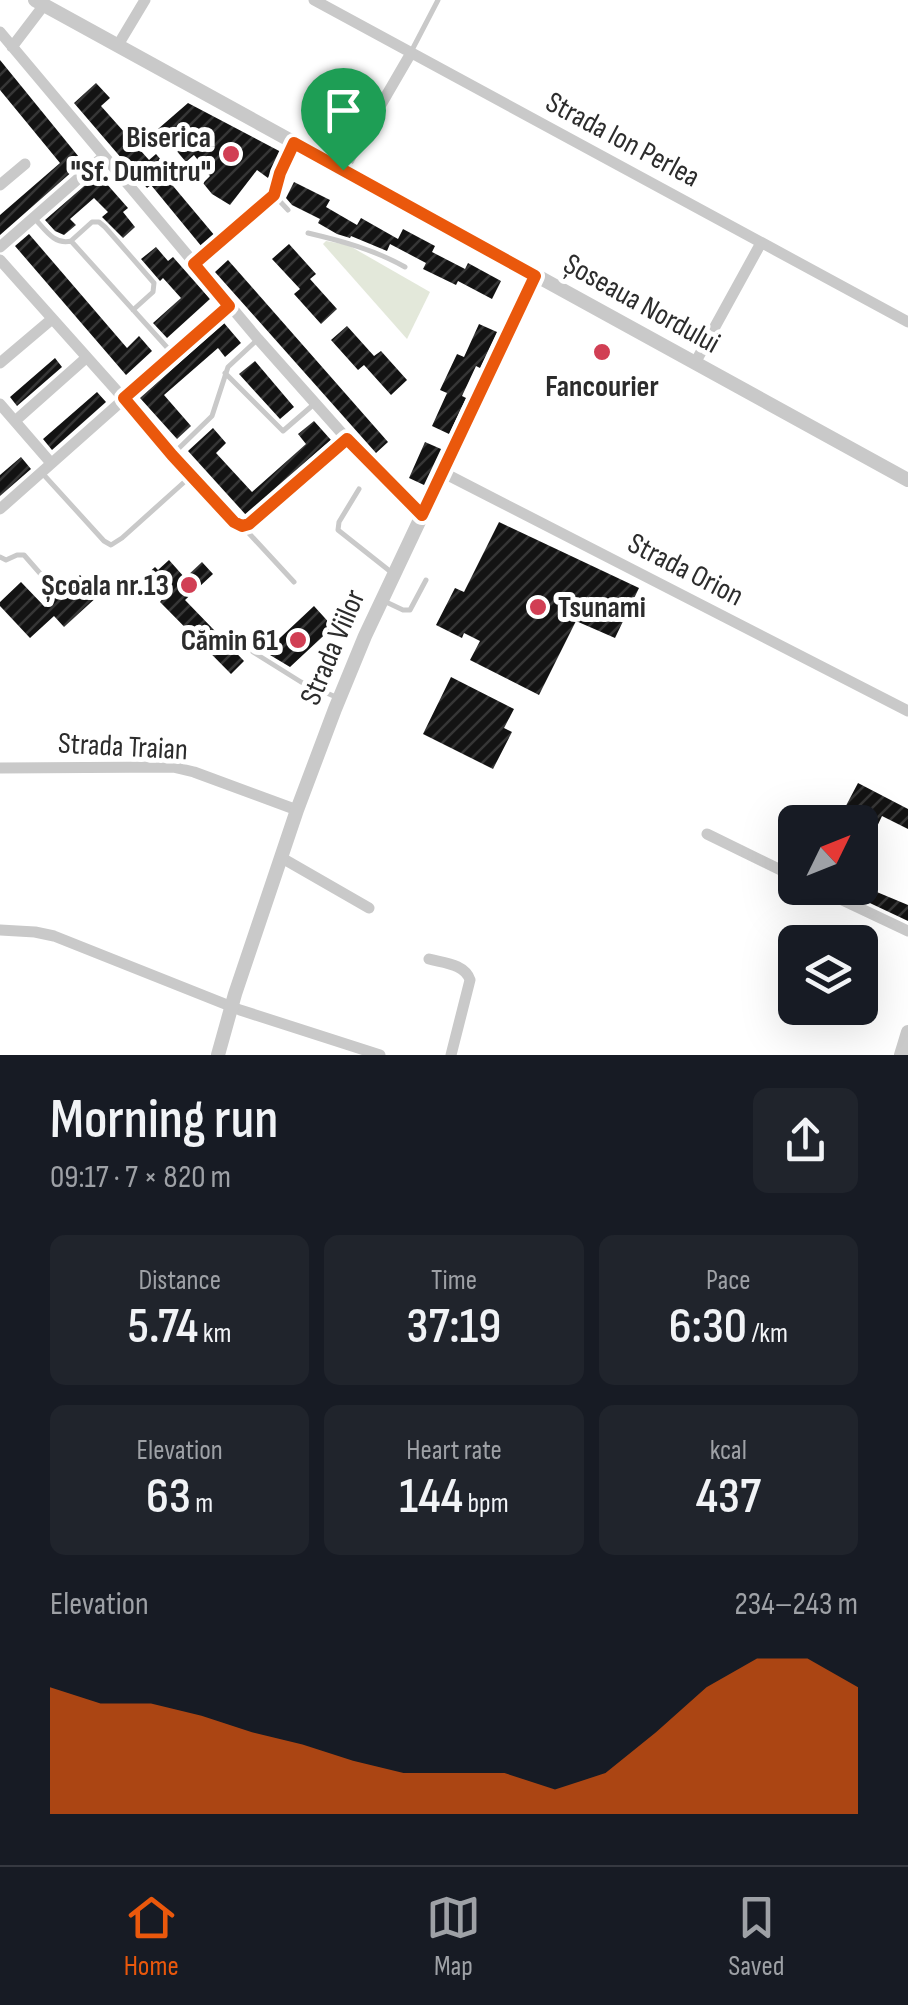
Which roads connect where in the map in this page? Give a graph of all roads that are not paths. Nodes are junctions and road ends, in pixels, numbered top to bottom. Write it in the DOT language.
graph roads {
  1 [pos="145,0"];
  2 [pos="314,0"];
  3 [pos="438,0"];
  4 [pos="40,2"];
  5 [pos="0,32"];
  6 [pos="118,45"];
  7 [pos="12,47"];
  8 [pos="411,53"];
  9 [pos="294,143"];
  10 [pos="103,157"];
  11 [pos="24,164"];
  12 [pos="343,170"];
  13 [pos="0,185"];
  14 [pos="274,195"];
  15 [pos="288,210"];
  16 [pos="34,218"];
  17 [pos="308,233"];
  18 [pos="71,240"];
  19 [pos="760,243"];
  20 [pos="0,247"];
  21 [pos="0,260"];
  22 [pos="194,264"];
  23 [pos="406,267"];
  24 [pos="535,276"];
  25 [pos="229,306"];
  26 [pos="133,310"];
  27 [pos="52,319"];
  28 [pos="908,322"];
  29 [pos="258,339"];
  30 [pos="173,354"];
  31 [pos="86,358"];
  32 [pos="695,362"];
  33 [pos="0,363"];
  34 [pos="225,373"];
  35 [pos="124,398"];
  36 [pos="315,403"];
  37 [pos="0,404"];
  38 [pos="15,421"];
  39 [pos="347,439"];
  40 [pos="172,455"];
  41 [pos="46,468"];
  42 [pos="442,472"];
  43 [pos="192,476"];
  44 [pos="908,480"];
  45 [pos="359,488"];
  46 [pos="0,509"];
  47 [pos="422,515"];
  48 [pos="242,526"];
  49 [pos="0,557"];
  50 [pos="394,574"];
  51 [pos="45,579"];
  52 [pos="426,580"];
  53 [pos="294,582"];
  54 [pos="382,600"];
  55 [pos="254,652"];
  56 [pos="339,698"];
  57 [pos="908,711"];
  58 [pos="0,768"];
  59 [pos="297,810"];
  60 [pos="706,834"];
  61 [pos="282,858"];
  62 [pos="778,869"];
  63 [pos="852,905"];
  64 [pos="369,908"];
  65 [pos="0,930"];
  66 [pos="908,932"];
  67 [pos="429,959"];
  68 [pos="232,1007"];
  69 [pos="908,1032"];
  70 [pos="218,1055"];
  71 [pos="380,1055"];
  72 [pos="451,1055"];
  73 [pos="900,1055"];
  1 -- 6 [label="street"];
  2 -- 8 [label="street, Strada Ion Perlea"];
  3 -- 8 [label="lane"];
  4 -- 6 [label="street, Șoseaua Nordului"];
  4 -- 7 [label="street"];
  5 -- 7 [label="street"];
  6 -- 9 [label="street, Șoseaua Nordului"];
  7 -- 10 [label="street"];
  8 -- 12 [label="street"];
  8 -- 19 [label="street, Strada Ion Perlea"];
  9 -- 12 [label="street, Șoseaua Nordului"];
  9 -- 14 [label="lane"];
  10 -- 16 [label="street"];
  10 -- 22 [label="street"];
  11 -- 13 [label="street"];
  12 -- 24 [label="street, Șoseaua Nordului"];
  14 -- 15 [label="lane"];
  14 -- 22 [label="lane"];
  16 -- 18 [label="lane"];
  16 -- 20 [label="street"];
  17 -- 23 [label="lane"];
  18 -- 26 [label="lane"];
  18 -- 26 [label="lane"];
  19 -- 28 [label="street, Strada Ion Perlea"];
  19 -- 32 [label="street"];
  21 -- 27 [label="street"];
  22 -- 25 [label="street"];
  24 -- 32 [label="street, Șoseaua Nordului"];
  24 -- 42 [label="street, Strada Viilor"];
  25 -- 29 [label="street"];
  25 -- 30 [label="street"];
  26 -- 30 [label="lane"];
  27 -- 31 [label="street"];
  27 -- 33 [label="street"];
  29 -- 34 [label="lane"];
  29 -- 36 [label="street"];
  30 -- 35 [label="street"];
  31 -- 35 [label="street"];
  31 -- 38 [label="street"];
  32 -- 44 [label="street, Șoseaua Nordului"];
  34 -- 36 [label="lane"];
  34 -- 40 [label="lane"];
  35 -- 40 [label="street"];
  35 -- 41 [label="street"];
  36 -- 39 [label="street"];
  37 -- 38 [label="street"];
  38 -- 41 [label="street"];
  39 -- 47 [label="street"];
  39 -- 48 [label="street"];
  40 -- 43 [label="street"];
  41 -- 43 [label="lane"];
  41 -- 46 [label="street"];
  42 -- 47 [label="street, Strada Viilor"];
  42 -- 57 [label="street, Strada Orion"];
  43 -- 48 [label="street"];
  45 -- 50 [label="lane"];
  47 -- 50 [label="street, Strada Viilor"];
  48 -- 53 [label="lane"];
  49 -- 51 [label="lane"];
  50 -- 54 [label="street, Strada Viilor"];
  52 -- 54 [label="lane"];
  54 -- 56 [label="street, Strada Viilor"];
  55 -- 56 [label="lane"];
  56 -- 59 [label="street, Strada Viilor"];
  58 -- 59 [label="street, Strada Traian"];
  59 -- 61 [label="street, Strada Viilor"];
  60 -- 62 [label="street"];
  61 -- 64 [label="street"];
  61 -- 68 [label="street, Strada Viilor"];
  63 -- 66 [label="street"];
  65 -- 68 [label="street"];
  67 -- 72 [label="street"];
  68 -- 70 [label="street, Strada Viilor"];
  68 -- 71 [label="street"];
  69 -- 73 [label="street"];
}
